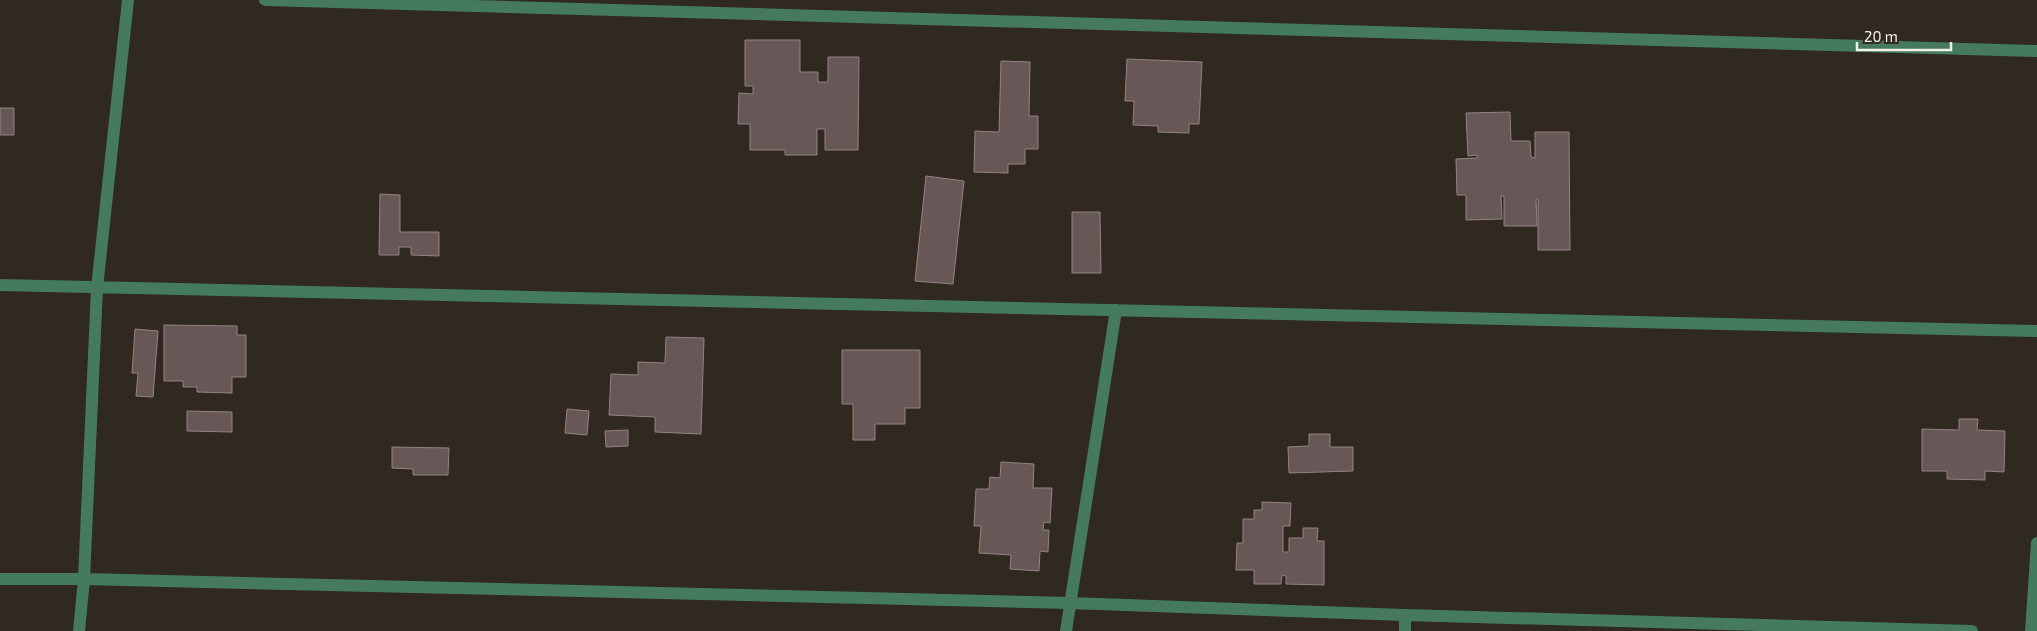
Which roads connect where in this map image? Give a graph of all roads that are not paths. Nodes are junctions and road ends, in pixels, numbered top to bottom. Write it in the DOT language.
graph roads {
  1 [pos="128,0"];
  2 [pos="265,0"];
  3 [pos="2037,51"];
  4 [pos="0,285"];
  5 [pos="97,288"];
  6 [pos="1116,310"];
  7 [pos="2037,331"];
  8 [pos="2037,542"];
  9 [pos="0,579"];
  10 [pos="84,579"];
  11 [pos="1070,603"];
  12 [pos="1405,615"];
  13 [pos="79,631"];
  14 [pos="1066,631"];
  15 [pos="1405,631"];
  16 [pos="1972,631"];
  17 [pos="2031,631"];
  1 -- 5 [label="street"];
  2 -- 3 [label="street"];
  4 -- 5 [label="street"];
  5 -- 6 [label="street"];
  5 -- 10 [label="street"];
  6 -- 7 [label="street"];
  6 -- 11 [label="street"];
  8 -- 17 [label="street"];
  9 -- 10 [label="street"];
  10 -- 11 [label="street"];
  10 -- 13 [label="street"];
  11 -- 12 [label="street"];
  11 -- 14 [label="street"];
  12 -- 15 [label="street"];
  12 -- 16 [label="street"];
}
